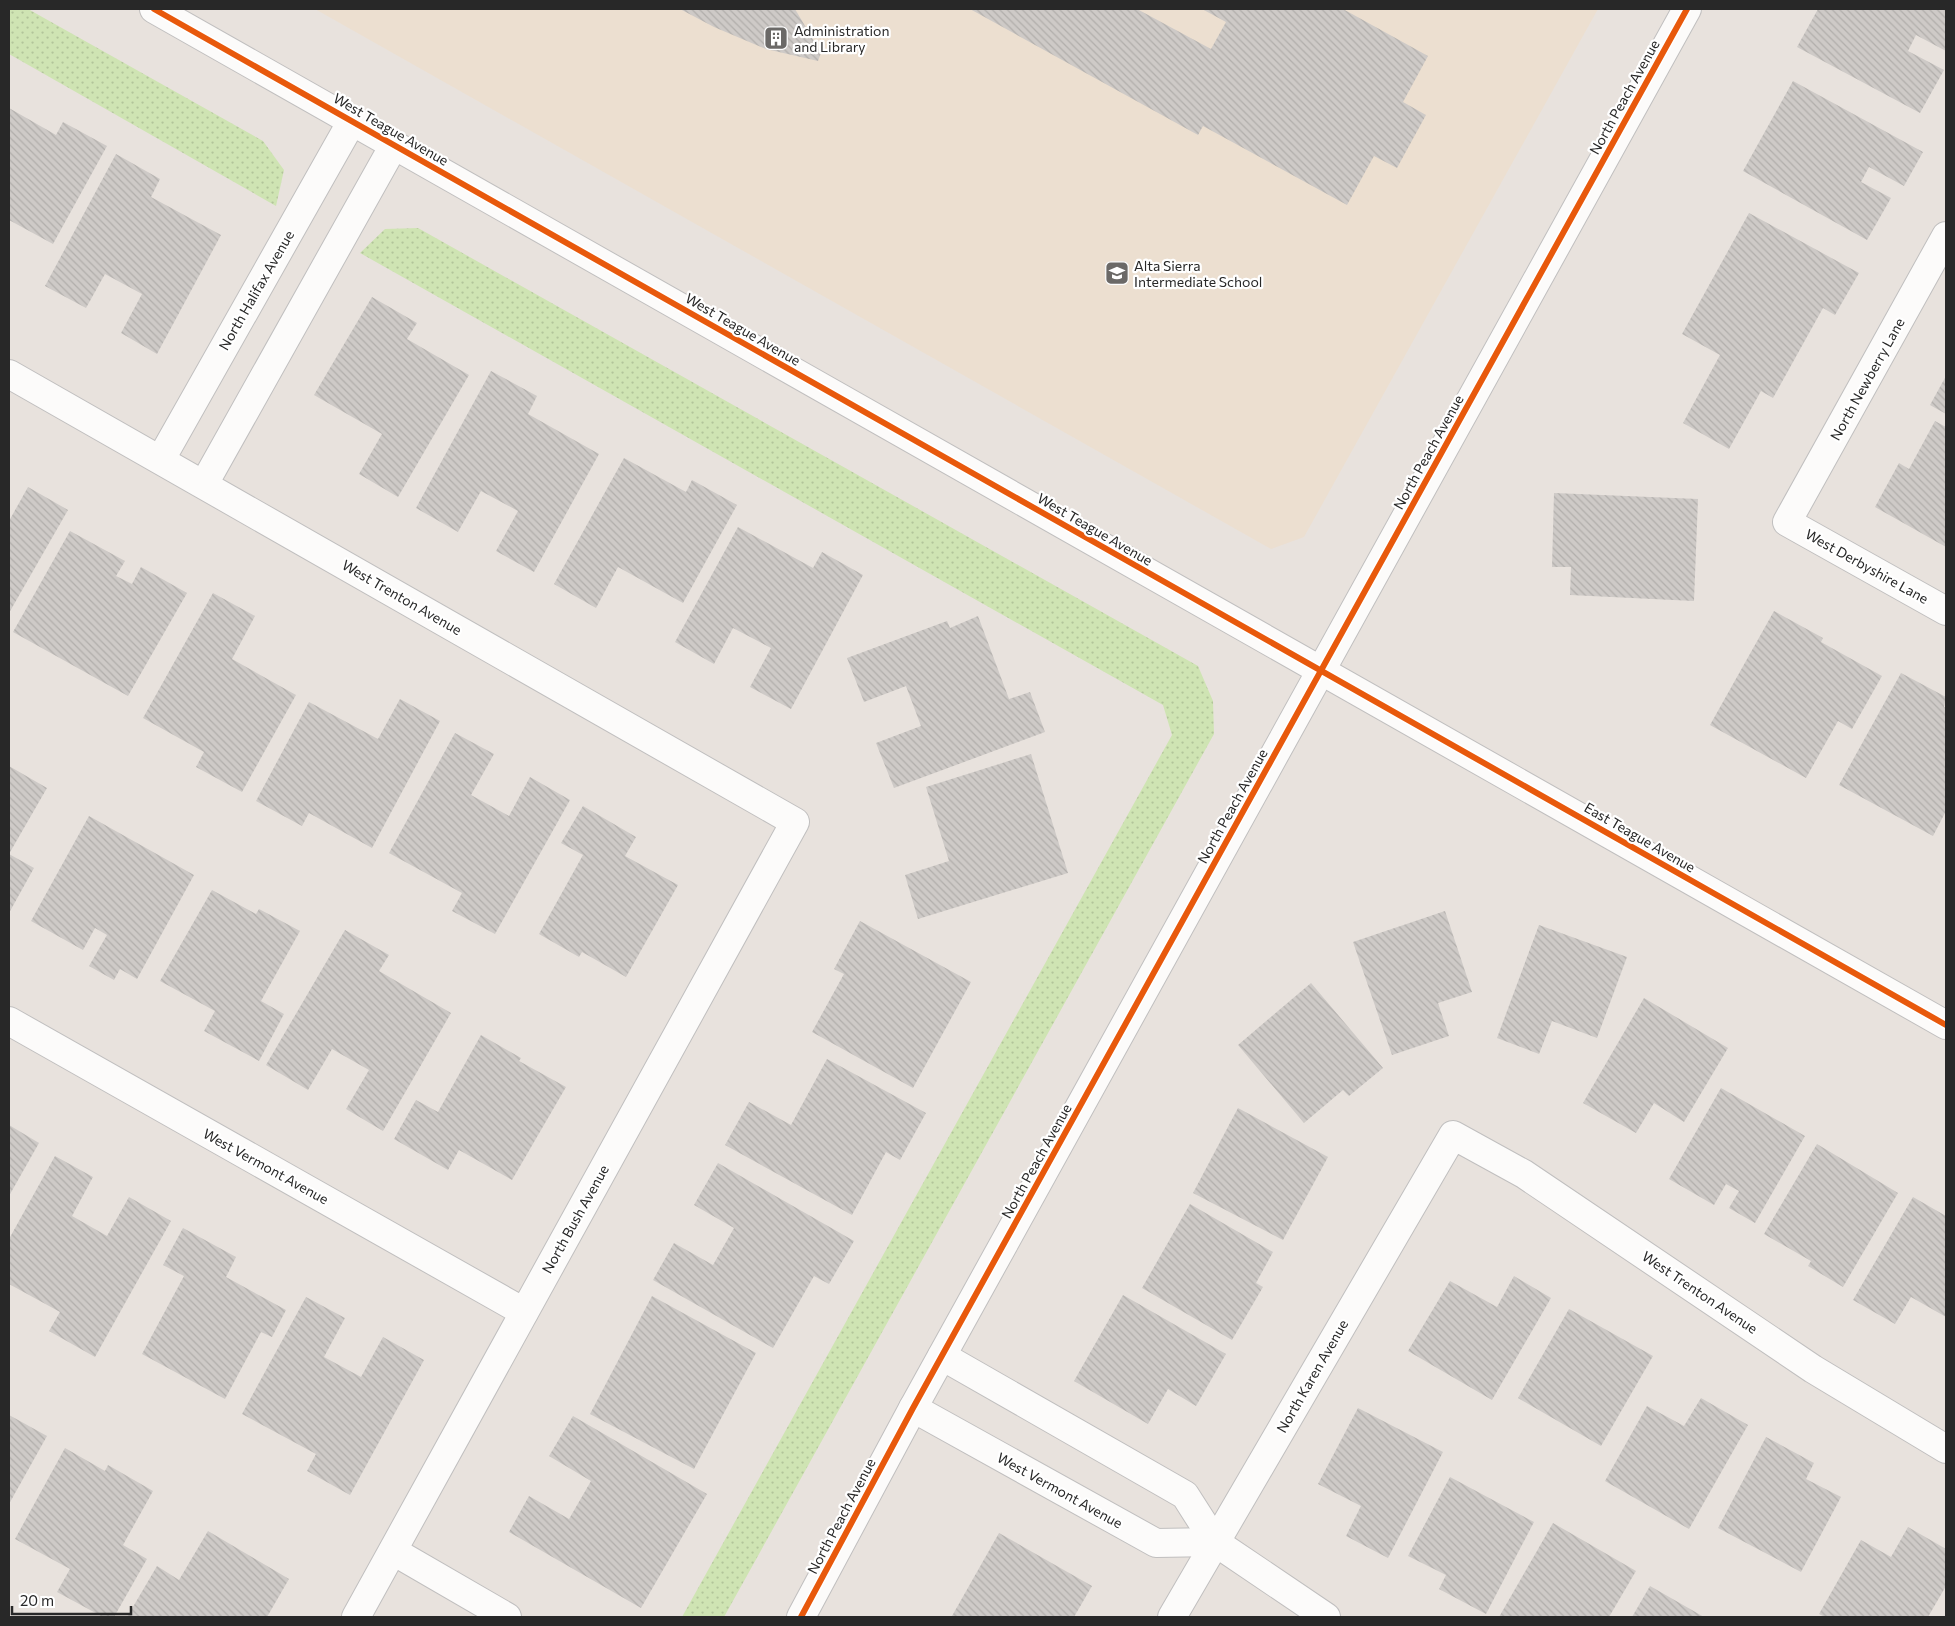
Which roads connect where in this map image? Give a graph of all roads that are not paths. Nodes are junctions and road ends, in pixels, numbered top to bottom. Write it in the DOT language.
graph roads {
  1 [pos="154,9"];
  2 [pos="1687,9"];
  3 [pos="352,121"];
  4 [pos="394,145"];
  5 [pos="1946,236"];
  6 [pos="9,374"];
  7 [pos="160,459"];
  8 [pos="204,484"];
  9 [pos="1788,522"];
  10 [pos="1946,611"];
  11 [pos="1320,671"];
  12 [pos="795,822"];
  13 [pos="9,1021"];
  14 [pos="1946,1025"];
  15 [pos="1453,1135"];
  16 [pos="524,1312"];
  17 [pos="942,1356"];
  18 [pos="913,1408"];
  19 [pos="1946,1449"];
  20 [pos="1215,1542"];
  21 [pos="393,1551"];
  22 [pos="356,1617"];
  23 [pos="507,1617"];
  24 [pos="801,1617"];
  25 [pos="1172,1617"];
  26 [pos="1326,1617"];
  1 -- 3 [label="street, West Teague Avenue"];
  2 -- 11 [label="street, North Peach Avenue"];
  3 -- 4 [label="street, West Teague Avenue"];
  3 -- 7 [label="street, North Halifax Avenue"];
  4 -- 8 [label="street"];
  4 -- 11 [label="street, West Teague Avenue"];
  5 -- 9 [label="street, North Newberry Lane"];
  6 -- 7 [label="street, West Trenton Avenue"];
  7 -- 8 [label="street, West Trenton Avenue"];
  8 -- 12 [label="street, West Trenton Avenue"];
  9 -- 10 [label="street, West Derbyshire Lane"];
  11 -- 14 [label="street, East Teague Avenue"];
  11 -- 17 [label="street, North Peach Avenue"];
  12 -- 16 [label="street, North Bush Avenue"];
  13 -- 16 [label="street, West Vermont Avenue"];
  15 -- 19 [label="street, West Trenton Avenue"];
  15 -- 20 [label="street, North Karen Avenue"];
  16 -- 21 [label="street, North Bush Avenue"];
  17 -- 18 [label="street, North Peach Avenue"];
  17 -- 20 [label="street"];
  18 -- 20 [label="street, West Vermont Avenue"];
  18 -- 24 [label="street, North Peach Avenue"];
  20 -- 25 [label="street, North Karen Avenue"];
  20 -- 26 [label="street"];
  21 -- 22 [label="street, North Bush Avenue"];
  21 -- 23 [label="street"];
}
